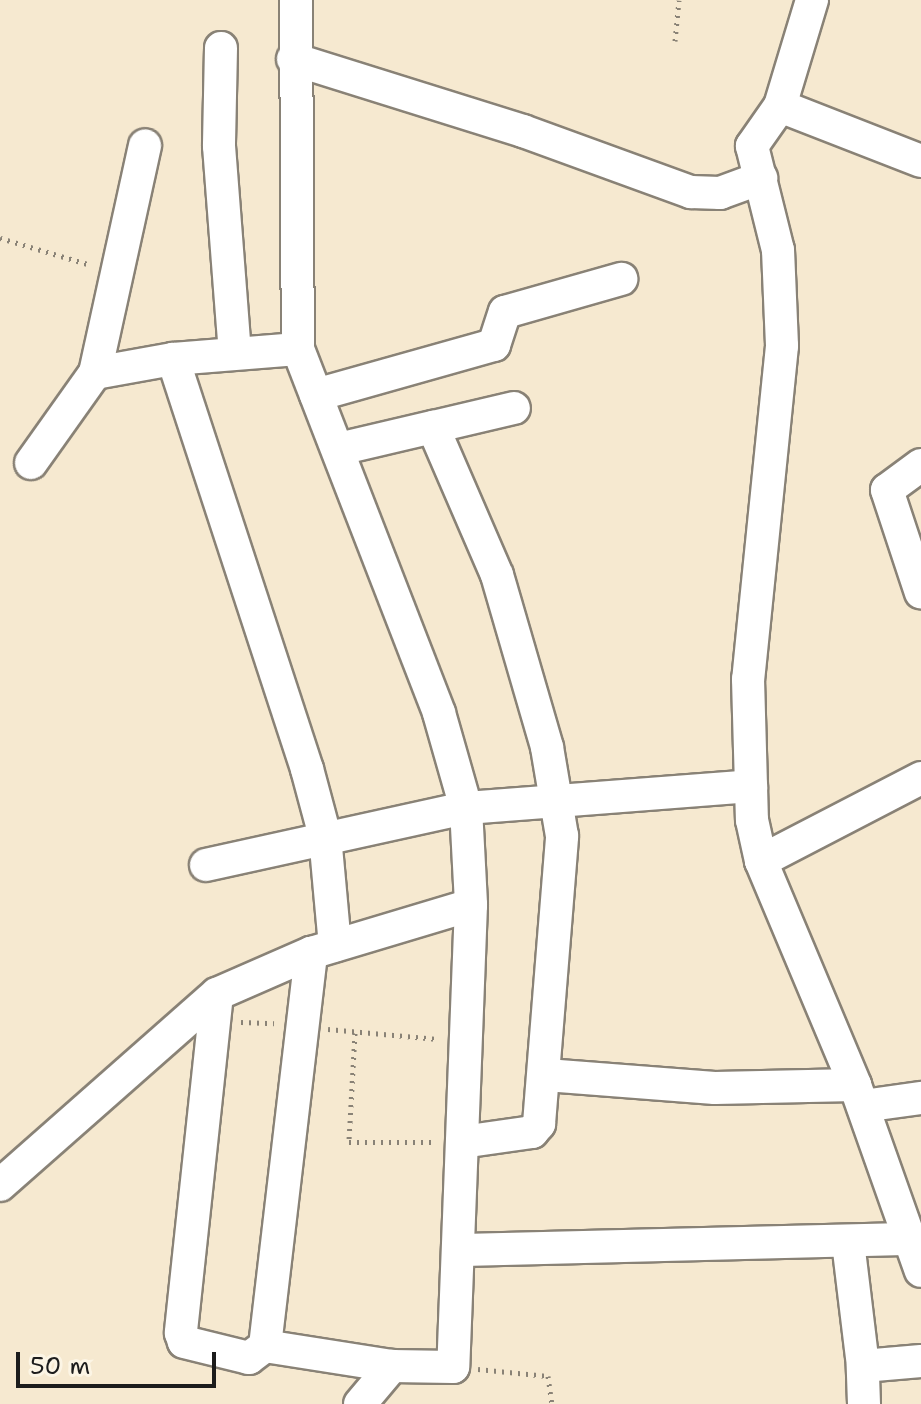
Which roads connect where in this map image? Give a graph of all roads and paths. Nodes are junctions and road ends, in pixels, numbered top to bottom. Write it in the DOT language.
graph roads {
  1 [pos="296,0"];
  2 [pos="679,0"];
  3 [pos="812,0"];
  4 [pos="675,41"];
  5 [pos="221,48"];
  6 [pos="293,59"];
  7 [pos="780,106"];
  8 [pos="145,145"];
  9 [pos="921,161"];
  10 [pos="761,178"];
  11 [pos="0,238"];
  12 [pos="116,272"];
  13 [pos="621,279"];
  14 [pos="298,349"];
  15 [pos="235,352"];
  16 [pos="173,359"];
  17 [pos="95,373"];
  18 [pos="316,395"];
  19 [pos="514,408"];
  20 [pos="433,427"];
  21 [pos="339,449"];
  22 [pos="31,463"];
  23 [pos="921,465"];
  24 [pos="921,593"];
  25 [pos="921,778"];
  26 [pos="751,786"];
  27 [pos="560,802"];
  28 [pos="466,808"];
  29 [pos="325,836"];
  30 [pos="761,861"];
  31 [pos="206,865"];
  32 [pos="471,905"];
  33 [pos="323,949"];
  34 [pos="218,1007"];
  35 [pos="302,1025"];
  36 [pos="466,1041"];
  37 [pos="546,1075"];
  38 [pos="859,1096"];
  39 [pos="921,1098"];
  40 [pos="462,1142"];
  41 [pos="0,1185"];
  42 [pos="848,1242"];
  43 [pos="459,1250"];
  44 [pos="918,1260"];
  45 [pos="265,1346"];
  46 [pos="921,1361"];
  47 [pos="392,1366"];
  48 [pos="863,1366"];
  49 [pos="453,1367"];
  50 [pos="360,1404"];
  51 [pos="552,1404"];
  52 [pos="864,1404"];
  1 -- 6 [label="street"];
  2 -- 4 [label="path"];
  3 -- 7 [label="street"];
  5 -- 15 [label="street"];
  6 -- 10 [label="street"];
  6 -- 14 [label="street"];
  7 -- 9 [label="street"];
  7 -- 10 [label="street"];
  8 -- 12 [label="street"];
  10 -- 26 [label="street"];
  11 -- 12 [label="path"];
  12 -- 17 [label="street"];
  13 -- 18 [label="street"];
  14 -- 15 [label="street"];
  14 -- 18 [label="street"];
  15 -- 16 [label="street"];
  16 -- 17 [label="street"];
  16 -- 29 [label="street"];
  17 -- 22 [label="street"];
  18 -- 21 [label="street"];
  19 -- 20 [label="street"];
  20 -- 21 [label="street"];
  20 -- 27 [label="street"];
  21 -- 28 [label="street"];
  23 -- 24 [label="street"];
  25 -- 30 [label="street"];
  26 -- 27 [label="street"];
  26 -- 30 [label="street"];
  27 -- 28 [label="street"];
  27 -- 37 [label="street"];
  28 -- 29 [label="street"];
  28 -- 32 [label="street"];
  29 -- 31 [label="street"];
  29 -- 33 [label="street"];
  30 -- 38 [label="street"];
  32 -- 33 [label="street"];
  32 -- 36 [label="street"];
  33 -- 34 [label="street"];
  33 -- 35 [label="street"];
  34 -- 35 [label="path"];
  34 -- 41 [label="street"];
  34 -- 45 [label="street"];
  35 -- 45 [label="street"];
  36 -- 40 [label="street"];
  36 -- 40 [label="path"];
  37 -- 38 [label="street"];
  37 -- 40 [label="street"];
  38 -- 39 [label="street"];
  38 -- 44 [label="street"];
  40 -- 43 [label="street"];
  42 -- 43 [label="street"];
  42 -- 44 [label="street"];
  42 -- 48 [label="street"];
  43 -- 49 [label="street"];
  45 -- 47 [label="street"];
  46 -- 48 [label="street"];
  47 -- 49 [label="street"];
  47 -- 50 [label="street"];
  48 -- 52 [label="street"];
  49 -- 51 [label="path"];
}
